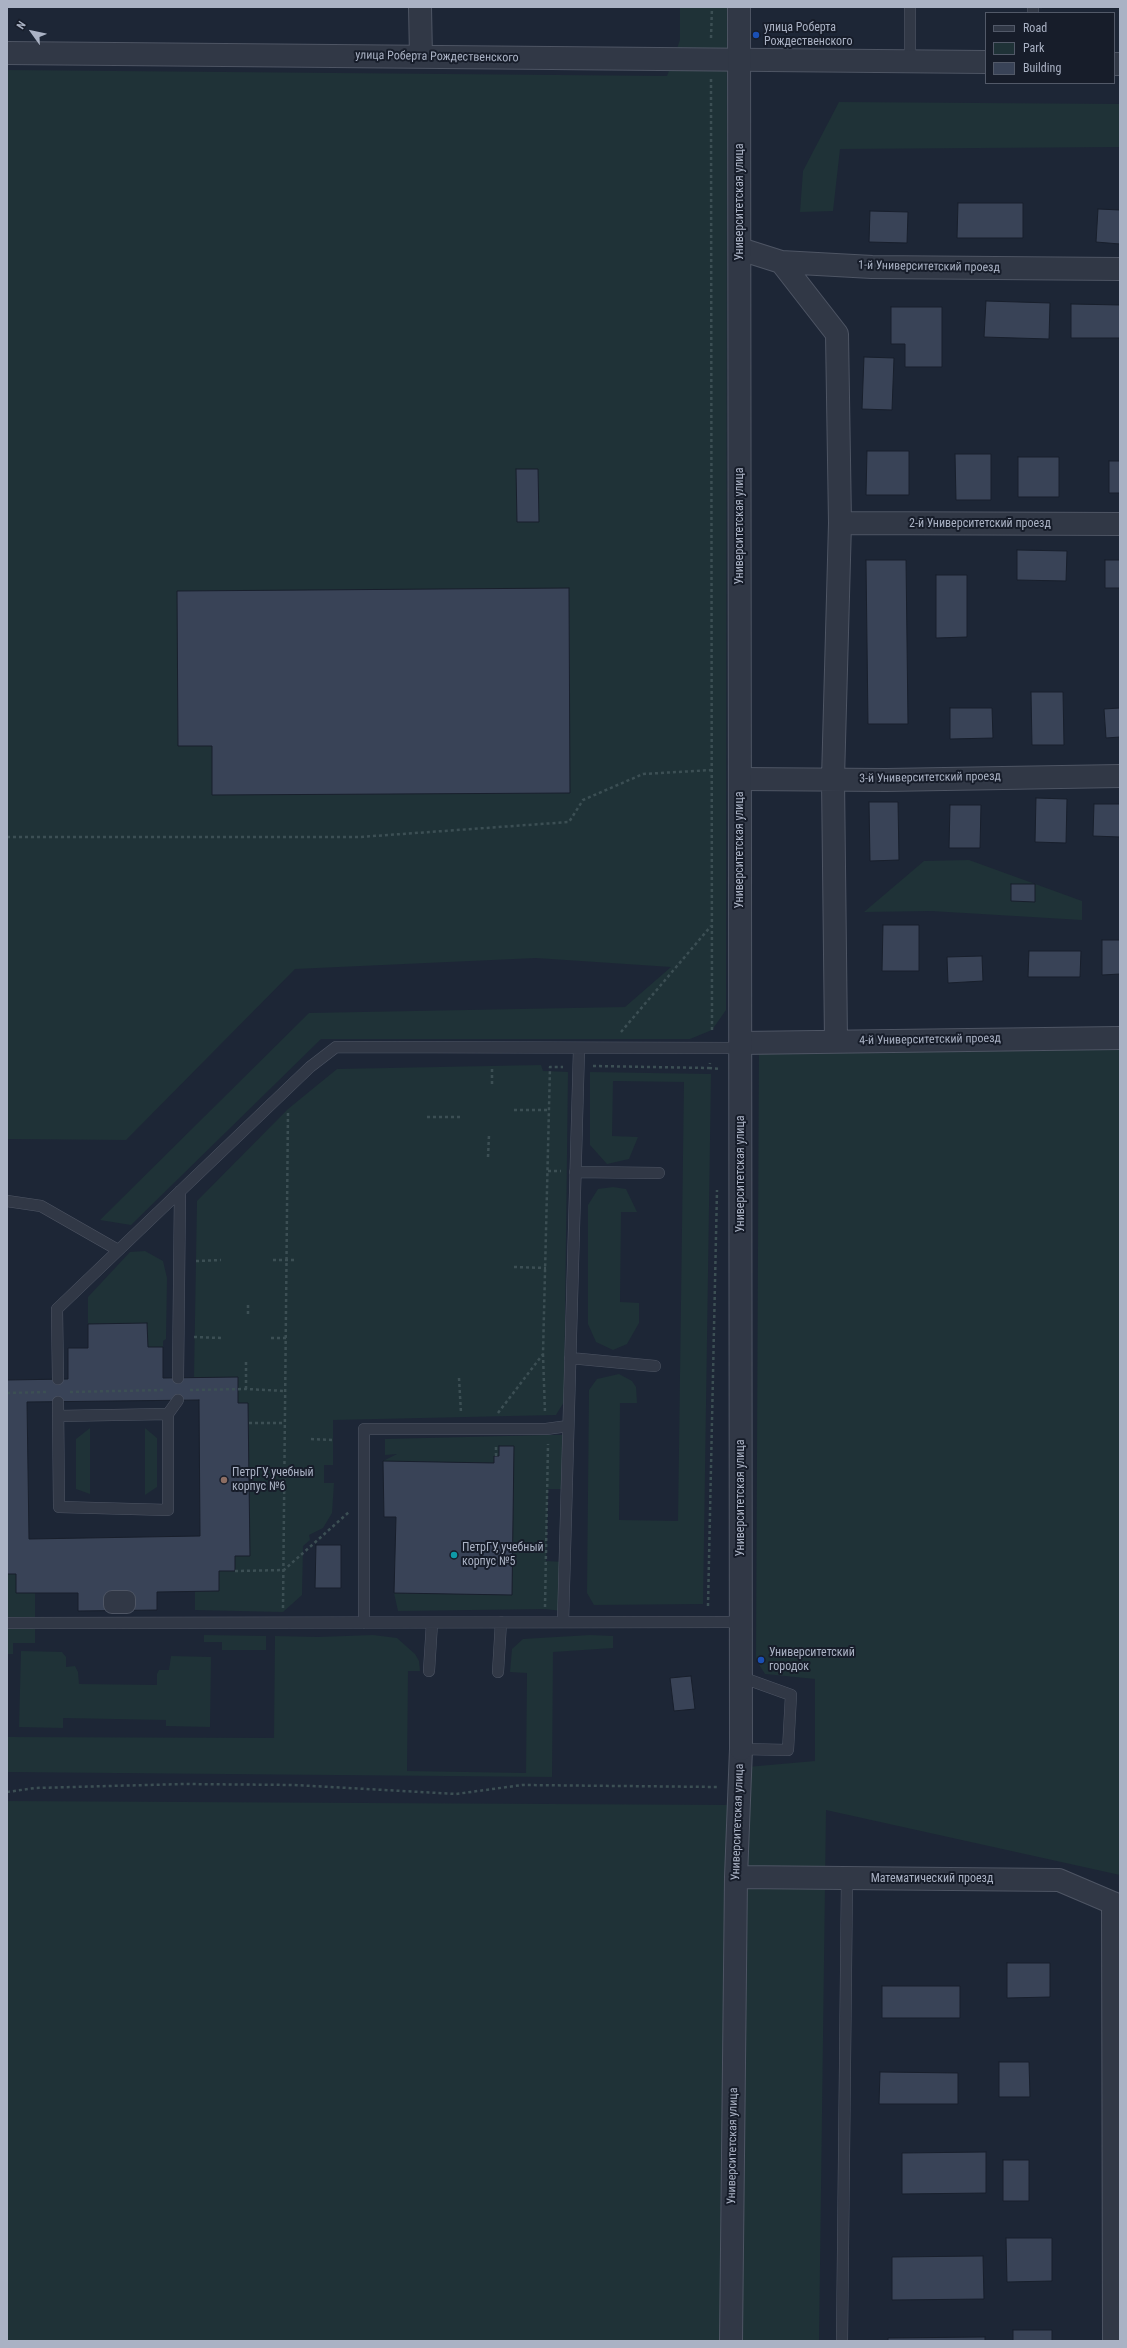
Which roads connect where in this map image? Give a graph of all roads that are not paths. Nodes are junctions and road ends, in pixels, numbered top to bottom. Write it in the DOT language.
graph roads {
  1 [pos="420,7"];
  2 [pos="739,7"];
  3 [pos="910,7"];
  4 [pos="7,53"];
  5 [pos="420,57"];
  6 [pos="739,60"];
  7 [pos="910,60"];
  8 [pos="985,62"];
  9 [pos="740,248"];
  10 [pos="781,262"];
  11 [pos="1120,269"];
  12 [pos="840,523"];
  13 [pos="1120,524"];
  14 [pos="1120,776"];
  15 [pos="740,779"];
  16 [pos="833,779"];
  17 [pos="1120,1038"];
  18 [pos="836,1041"];
  19 [pos="740,1045"];
  20 [pos="579,1049"];
  21 [pos="575,1172"];
  22 [pos="659,1173"];
  23 [pos="180,1191"];
  24 [pos="7,1201"];
  25 [pos="118,1250"];
  26 [pos="570,1358"];
  27 [pos="655,1366"];
  28 [pos="178,1378"];
  29 [pos="58,1379"];
  30 [pos="178,1400"];
  31 [pos="58,1402"];
  32 [pos="168,1414"];
  33 [pos="58,1416"];
  34 [pos="568,1426"];
  35 [pos="432,1622"];
  36 [pos="500,1622"];
  37 [pos="562,1622"];
  38 [pos="741,1622"];
  39 [pos="7,1623"];
  40 [pos="364,1623"];
  41 [pos="429,1671"];
  42 [pos="498,1672"];
  43 [pos="741,1677"];
  44 [pos="741,1749"];
  45 [pos="736,1877"];
  46 [pos="847,1878"];
  47 [pos="1116,1906"];
  48 [pos="1117,2207"];
  49 [pos="731,2341"];
  50 [pos="842,2341"];
  51 [pos="1114,2341"];
  1 -- 5 [label="street"];
  2 -- 6 [label="street, Университетская улица"];
  3 -- 7 [label="lane"];
  4 -- 5 [label="street, улица Роберта Рождественского"];
  5 -- 6 [label="street, улица Роберта Рождественского"];
  6 -- 7 [label="street, улица Роберта Рождественского"];
  6 -- 9 [label="street, Университетская улица"];
  7 -- 8 [label="street, улица Роберта Рождественского"];
  9 -- 10 [label="street, 1-й Университетский проезд"];
  9 -- 15 [label="street, Университетская улица"];
  10 -- 11 [label="street, 1-й Университетский проезд"];
  10 -- 12 [label="street"];
  12 -- 13 [label="street, 2-й Университетский проезд"];
  12 -- 16 [label="street"];
  14 -- 16 [label="street, 3-й Университетский проезд"];
  15 -- 16 [label="street, 3-й Университетский проезд"];
  15 -- 19 [label="street, Университетская улица"];
  16 -- 18 [label="street"];
  17 -- 18 [label="street, 4-й Университетский проезд"];
  18 -- 19 [label="street, 4-й Университетский проезд"];
  19 -- 20 [label="lane"];
  19 -- 38 [label="street, Университетская улица"];
  20 -- 21 [label="lane"];
  20 -- 23 [label="lane"];
  21 -- 22 [label="lane"];
  21 -- 26 [label="lane"];
  23 -- 25 [label="lane"];
  23 -- 28 [label="lane"];
  24 -- 25 [label="lane"];
  25 -- 29 [label="lane"];
  26 -- 27 [label="lane"];
  26 -- 34 [label="lane"];
  30 -- 32 [label="lane"];
  31 -- 33 [label="lane"];
  32 -- 33 [label="lane"];
  32 -- 33 [label="lane"];
  34 -- 37 [label="lane"];
  34 -- 40 [label="lane"];
  35 -- 36 [label="lane"];
  35 -- 40 [label="lane"];
  35 -- 41 [label="lane"];
  36 -- 37 [label="lane"];
  36 -- 42 [label="lane"];
  37 -- 38 [label="lane"];
  38 -- 43 [label="street, Университетская улица"];
  39 -- 40 [label="lane"];
  43 -- 44 [label="street, Университетская улица"];
  43 -- 44 [label="lane"];
  44 -- 45 [label="street, Университетская улица"];
  45 -- 46 [label="street, Математический проезд"];
  45 -- 49 [label="street, Университетская улица"];
  46 -- 47 [label="street, Математический проезд"];
  46 -- 50 [label="lane"];
  47 -- 48 [label="street"];
  48 -- 51 [label="street"];
}
